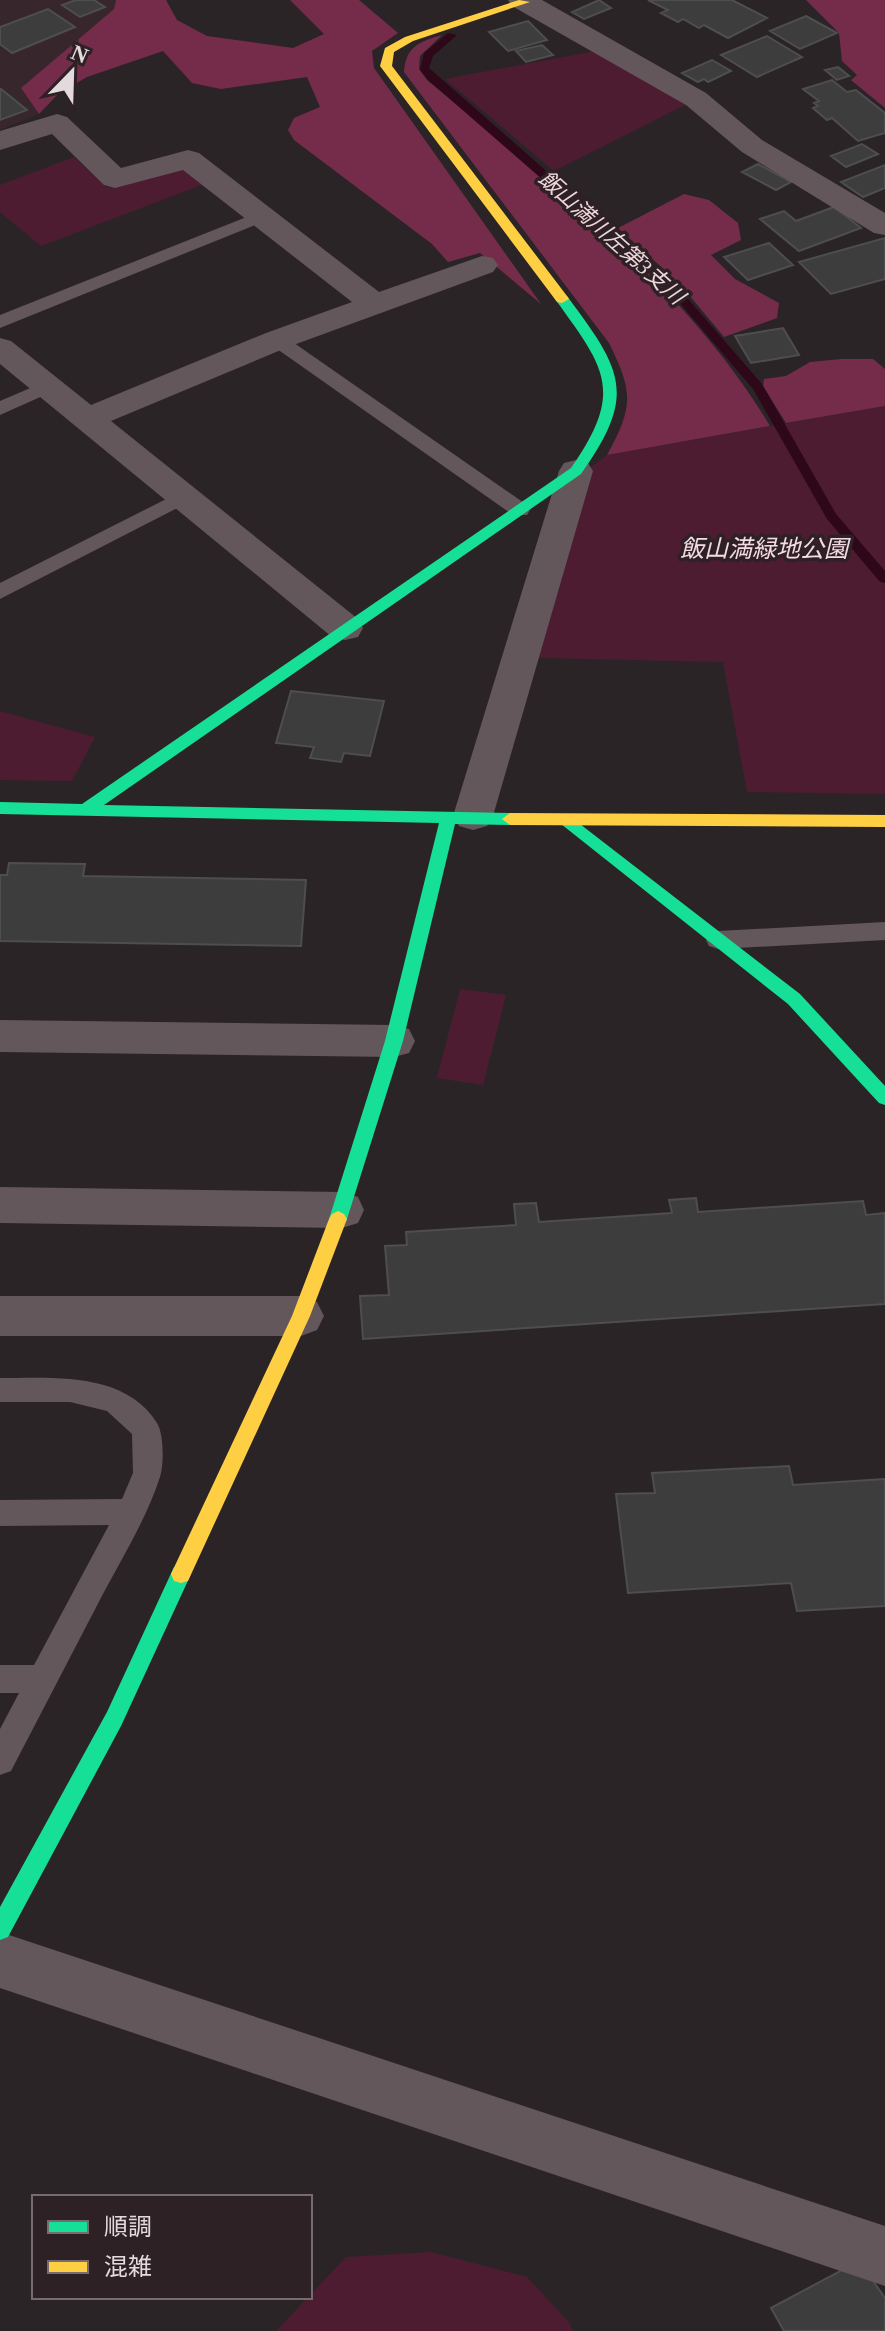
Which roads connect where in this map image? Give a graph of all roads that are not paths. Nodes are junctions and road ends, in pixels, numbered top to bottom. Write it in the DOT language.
graph roads {
  1 [pos="523,1"];
  2 [pos="0,141"];
  3 [pos="259,217"];
  4 [pos="885,226"];
  5 [pos="482,265"];
  6 [pos="374,303"];
  7 [pos="0,322"];
  8 [pos="277,340"];
  9 [pos="0,348"];
  10 [pos="49,386"];
  11 [pos="0,409"];
  12 [pos="89,418"];
  13 [pos="576,471"];
  14 [pos="184,496"];
  15 [pos="520,510"];
  16 [pos="0,592"];
  17 [pos="345,628"];
  18 [pos="0,808"];
  19 [pos="86,809"];
  20 [pos="461,816"];
  21 [pos="567,820"];
  22 [pos="885,821"];
  23 [pos="885,931"];
  24 [pos="718,940"];
  25 [pos="0,1036"];
  26 [pos="394,1041"];
  27 [pos="885,1098"];
  28 [pos="0,1205"];
  29 [pos="342,1210"];
  30 [pos="0,1316"];
  31 [pos="301,1316"];
  32 [pos="0,1390"];
  33 [pos="131,1512"];
  34 [pos="0,1513"];
  35 [pos="0,1679"];
  36 [pos="44,1679"];
  37 [pos="0,1760"];
  38 [pos="0,1929"];
  39 [pos="0,1960"];
  40 [pos="885,2256"];
  1 -- 4 [label="street"];
  1 -- 13 [label="street"];
  2 -- 3 [label="street"];
  3 -- 6 [label="street"];
  3 -- 7 [label="lane"];
  5 -- 6 [label="street"];
  6 -- 8 [label="street"];
  8 -- 12 [label="street"];
  8 -- 15 [label="lane"];
  9 -- 10 [label="street"];
  10 -- 11 [label="lane"];
  10 -- 12 [label="street"];
  12 -- 14 [label="street"];
  13 -- 15 [label="street"];
  13 -- 20 [label="street"];
  14 -- 16 [label="lane"];
  14 -- 17 [label="street"];
  15 -- 17 [label="street"];
  17 -- 19 [label="street"];
  18 -- 19 [label="street"];
  19 -- 20 [label="street"];
  20 -- 21 [label="street"];
  20 -- 26 [label="street"];
  21 -- 22 [label="street"];
  21 -- 24 [label="street"];
  23 -- 24 [label="lane"];
  24 -- 27 [label="street"];
  25 -- 26 [label="street"];
  26 -- 29 [label="street"];
  28 -- 29 [label="street"];
  29 -- 31 [label="street"];
  30 -- 31 [label="street"];
  31 -- 38 [label="street"];
  32 -- 33 [label="lane"];
  33 -- 34 [label="lane"];
  33 -- 36 [label="lane"];
  35 -- 36 [label="lane"];
  36 -- 37 [label="lane"];
  39 -- 40 [label="street"];
}
